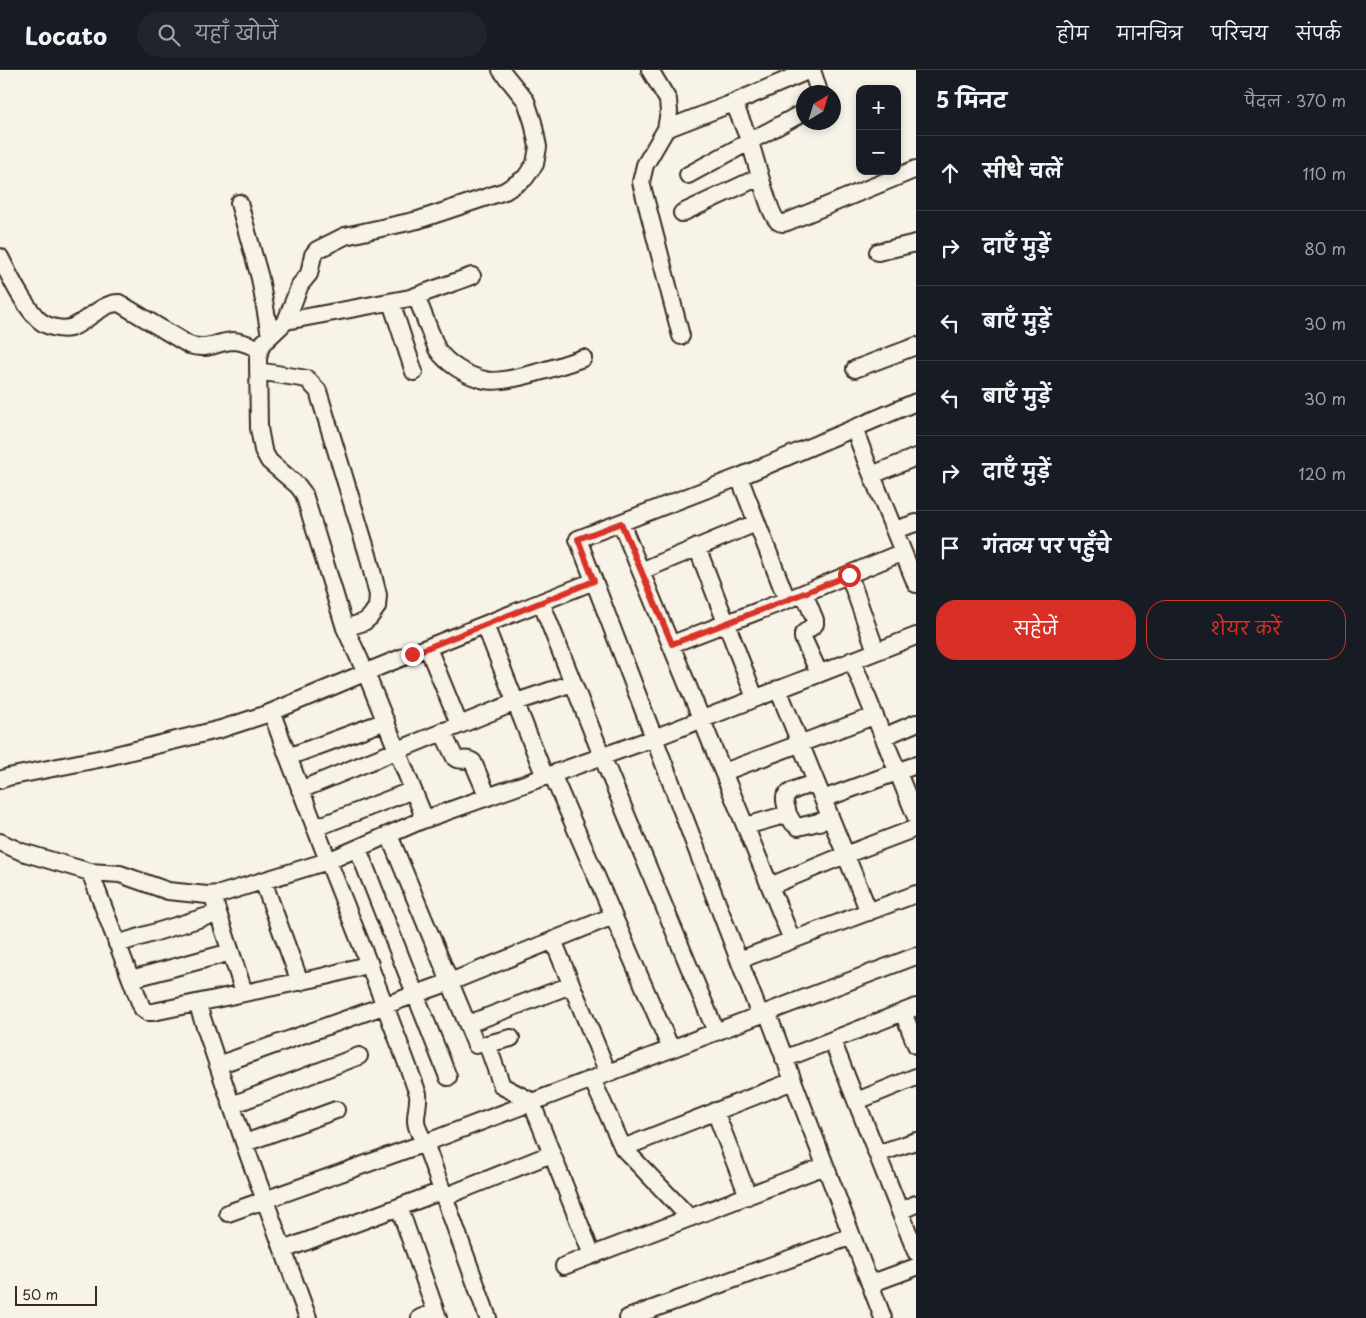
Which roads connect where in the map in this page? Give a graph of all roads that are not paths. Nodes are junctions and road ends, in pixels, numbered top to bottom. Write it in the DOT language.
graph roads {
  1 [pos="650,70"];
  2 [pos="811,70"];
  3 [pos="503,71"];
  4 [pos="816,85"];
  5 [pos="734,102"];
  6 [pos="796,116"];
  7 [pos="666,129"];
  8 [pos="750,142"];
  9 [pos="916,169"];
  10 [pos="688,175"];
  11 [pos="762,183"];
  12 [pos="240,203"];
  13 [pos="682,213"];
  14 [pos="916,243"];
  15 [pos="878,252"];
  16 [pos="0,257"];
  17 [pos="472,276"];
  18 [pos="416,296"];
  19 [pos="391,302"];
  20 [pos="286,321"];
  21 [pos="681,336"];
  22 [pos="265,343"];
  23 [pos="916,346"];
  24 [pos="584,358"];
  25 [pos="854,369"];
  26 [pos="258,371"];
  27 [pos="414,372"];
  28 [pos="916,402"];
  29 [pos="854,428"];
  30 [pos="916,457"];
  31 [pos="872,475"];
  32 [pos="739,477"];
  33 [pos="621,523"];
  34 [pos="756,523"];
  35 [pos="916,523"];
  36 [pos="894,530"];
  37 [pos="697,547"];
  38 [pos="903,552"];
  39 [pos="641,571"];
  40 [pos="849,575"];
  41 [pos="594,581"];
  42 [pos="916,584"];
  43 [pos="804,593"];
  44 [pos="787,600"];
  45 [pos="541,602"];
  46 [pos="726,623"];
  47 [pos="485,624"];
  48 [pos="345,628"];
  49 [pos="916,636"];
  50 [pos="672,644"];
  51 [pos="428,648"];
  52 [pos="876,650"];
  53 [pos="852,660"];
  54 [pos="366,673"];
  55 [pos="819,673"];
  56 [pos="573,683"];
  57 [pos="778,689"];
  58 [pos="755,698"];
  59 [pos="516,702"];
  60 [pos="272,712"];
  61 [pos="874,716"];
  62 [pos="703,719"];
  63 [pos="386,722"];
  64 [pos="459,724"];
  65 [pos="916,724"];
  66 [pos="442,731"];
  67 [pos="883,736"];
  68 [pos="654,738"];
  69 [pos="801,744"];
  70 [pos="397,749"];
  71 [pos="602,756"];
  72 [pos="288,757"];
  73 [pos="916,765"];
  74 [pos="724,772"];
  75 [pos="898,772"];
  76 [pos="548,775"];
  77 [pos="0,780"];
  78 [pos="816,783"];
  79 [pos="300,790"];
  80 [pos="413,790"];
  81 [pos="488,797"];
  82 [pos="823,799"];
  83 [pos="915,811"];
  84 [pos="788,814"];
  85 [pos="831,819"];
  86 [pos="420,821"];
  87 [pos="746,826"];
  88 [pos="315,828"];
  89 [pos="916,828"];
  90 [pos="389,835"];
  91 [pos="0,842"];
  92 [pos="358,849"];
  93 [pos="845,854"];
  94 [pos="328,861"];
  95 [pos="90,872"];
  96 [pos="263,881"];
  97 [pos="770,886"];
  98 [pos="916,894"];
  99 [pos="212,895"];
  100 [pos="869,912"];
  101 [pos="218,914"];
  102 [pos="613,916"];
  103 [pos="553,940"];
  104 [pos="792,940"];
  105 [pos="117,944"];
  106 [pos="231,952"];
  107 [pos="916,956"];
  108 [pos="739,960"];
  109 [pos="370,964"];
  110 [pos="131,979"];
  111 [pos="300,982"];
  112 [pos="450,982"];
  113 [pos="571,986"];
  114 [pos="244,992"];
  115 [pos="416,994"];
  116 [pos="198,1003"];
  117 [pos="386,1004"];
  118 [pos="909,1010"];
  119 [pos="763,1014"];
  120 [pos="468,1024"];
  121 [pos="716,1032"];
  122 [pos="511,1038"];
  123 [pos="832,1040"];
  124 [pos="476,1045"];
  125 [pos="916,1045"];
  126 [pos="671,1049"];
  127 [pos="359,1056"];
  128 [pos="784,1059"];
  129 [pos="218,1065"];
  130 [pos="608,1073"];
  131 [pos="448,1077"];
  132 [pos="916,1077"];
  133 [pos="592,1079"];
  134 [pos="793,1081"];
  135 [pos="857,1101"];
  136 [pos="531,1103"];
  137 [pos="232,1105"];
  138 [pos="336,1110"];
  139 [pos="715,1111"];
  140 [pos="916,1141"];
  141 [pos="245,1143"];
  142 [pos="424,1144"];
  143 [pos="623,1148"];
  144 [pos="551,1154"];
  145 [pos="877,1154"];
  146 [pos="825,1166"];
  147 [pos="443,1194"];
  148 [pos="748,1196"];
  149 [pos="265,1200"];
  150 [pos="916,1204"];
  151 [pos="398,1207"];
  152 [pos="900,1211"];
  153 [pos="228,1213"];
  154 [pos="690,1218"];
  155 [pos="852,1236"];
  156 [pos="283,1250"];
  157 [pos="916,1252"];
  158 [pos="592,1255"];
  159 [pos="564,1266"];
  160 [pos="916,1267"];
  161 [pos="870,1284"];
  162 [pos="436,1315"];
  163 [pos="308,1318"];
  164 [pos="420,1318"];
  165 [pos="488,1318"];
  166 [pos="628,1318"];
  167 [pos="883,1318"];
  1 -- 7 [label="street"];
  2 -- 4 [label="street"];
  2 -- 5 [label="street"];
  3 -- 20 [label="street"];
  5 -- 7 [label="street"];
  5 -- 8 [label="street"];
  6 -- 8 [label="street"];
  7 -- 21 [label="street"];
  8 -- 10 [label="street"];
  8 -- 11 [label="street"];
  9 -- 11 [label="street"];
  11 -- 13 [label="street"];
  12 -- 22 [label="street"];
  14 -- 15 [label="street"];
  16 -- 22 [label="street"];
  17 -- 18 [label="street"];
  18 -- 19 [label="street"];
  18 -- 24 [label="street"];
  19 -- 20 [label="street"];
  19 -- 27 [label="street"];
  20 -- 22 [label="street"];
  22 -- 26 [label="street"];
  23 -- 25 [label="street"];
  26 -- 48 [label="street"];
  26 -- 48 [label="street"];
  28 -- 29 [label="street"];
  29 -- 31 [label="street"];
  29 -- 32 [label="street"];
  30 -- 31 [label="street"];
  31 -- 36 [label="street"];
  32 -- 33 [label="street"];
  32 -- 34 [label="street"];
  33 -- 39 [label="street"];
  33 -- 41 [label="street"];
  34 -- 37 [label="street"];
  34 -- 44 [label="street"];
  35 -- 36 [label="street"];
  36 -- 38 [label="street"];
  37 -- 39 [label="street"];
  37 -- 46 [label="street"];
  38 -- 40 [label="street"];
  38 -- 42 [label="street"];
  39 -- 50 [label="street"];
  40 -- 43 [label="street"];
  40 -- 52 [label="street"];
  41 -- 45 [label="street"];
  41 -- 68 [label="street"];
  43 -- 44 [label="street"];
  43 -- 55 [label="street"];
  44 -- 46 [label="street"];
  45 -- 47 [label="street"];
  45 -- 56 [label="street"];
  46 -- 50 [label="street"];
  46 -- 58 [label="street"];
  47 -- 51 [label="street"];
  47 -- 59 [label="street"];
  48 -- 54 [label="street"];
  49 -- 52 [label="street"];
  50 -- 62 [label="street"];
  51 -- 54 [label="street"];
  51 -- 64 [label="street"];
  52 -- 53 [label="street"];
  53 -- 55 [label="street"];
  53 -- 61 [label="street"];
  54 -- 60 [label="street"];
  54 -- 63 [label="street"];
  55 -- 57 [label="street"];
  56 -- 59 [label="street"];
  56 -- 71 [label="street"];
  57 -- 58 [label="street"];
  57 -- 69 [label="street"];
  58 -- 62 [label="street"];
  59 -- 64 [label="street"];
  59 -- 76 [label="street"];
  60 -- 72 [label="street"];
  60 -- 77 [label="street"];
  61 -- 67 [label="street"];
  61 -- 69 [label="street"];
  62 -- 68 [label="street"];
  62 -- 74 [label="street"];
  63 -- 70 [label="street"];
  63 -- 72 [label="street"];
  64 -- 66 [label="street"];
  65 -- 67 [label="street"];
  66 -- 70 [label="street"];
  66 -- 81 [label="street"];
  67 -- 75 [label="street"];
  68 -- 71 [label="street"];
  68 -- 108 [label="street"];
  69 -- 74 [label="street"];
  69 -- 78 [label="street"];
  70 -- 79 [label="street"];
  70 -- 80 [label="street"];
  71 -- 76 [label="street"];
  71 -- 121 [label="street"];
  72 -- 79 [label="street"];
  73 -- 75 [label="street"];
  74 -- 87 [label="street"];
  75 -- 82 [label="street"];
  75 -- 83 [label="street"];
  76 -- 81 [label="street"];
  76 -- 102 [label="street"];
  78 -- 82 [label="street"];
  78 -- 84 [label="street"];
  79 -- 88 [label="street"];
  80 -- 86 [label="street"];
  80 -- 88 [label="street"];
  81 -- 86 [label="street"];
  82 -- 85 [label="street"];
  84 -- 85 [label="street"];
  84 -- 87 [label="street"];
  85 -- 93 [label="street"];
  86 -- 90 [label="street"];
  87 -- 97 [label="street"];
  88 -- 94 [label="street"];
  89 -- 93 [label="street"];
  90 -- 92 [label="street"];
  90 -- 112 [label="street"];
  91 -- 95 [label="street"];
  92 -- 94 [label="street"];
  92 -- 115 [label="street"];
  93 -- 97 [label="street"];
  93 -- 100 [label="street"];
  94 -- 96 [label="street"];
  94 -- 109 [label="street"];
  95 -- 99 [label="street"];
  95 -- 105 [label="street"];
  96 -- 99 [label="street"];
  96 -- 111 [label="street"];
  97 -- 104 [label="street"];
  98 -- 100 [label="street"];
  99 -- 101 [label="street"];
  100 -- 104 [label="street"];
  101 -- 105 [label="street"];
  101 -- 106 [label="street"];
  102 -- 103 [label="street"];
  102 -- 126 [label="street"];
  103 -- 112 [label="street"];
  103 -- 113 [label="street"];
  104 -- 108 [label="street"];
  105 -- 110 [label="street"];
  106 -- 110 [label="street"];
  106 -- 114 [label="street"];
  107 -- 119 [label="street"];
  108 -- 119 [label="street"];
  109 -- 111 [label="street"];
  109 -- 117 [label="street"];
  110 -- 116 [label="street"];
  111 -- 114 [label="street"];
  112 -- 115 [label="street"];
  112 -- 120 [label="street"];
  113 -- 120 [label="street"];
  113 -- 130 [label="street"];
  114 -- 116 [label="street"];
  115 -- 117 [label="street"];
  115 -- 131 [label="street"];
  116 -- 129 [label="street"];
  117 -- 129 [label="street"];
  117 -- 142 [label="street"];
  118 -- 123 [label="street"];
  118 -- 125 [label="street"];
  119 -- 121 [label="street"];
  119 -- 128 [label="street"];
  120 -- 124 [label="street"];
  121 -- 126 [label="street"];
  122 -- 136 [label="street"];
  123 -- 128 [label="street"];
  123 -- 135 [label="street"];
  126 -- 130 [label="street"];
  127 -- 137 [label="street"];
  128 -- 134 [label="street"];
  129 -- 137 [label="street"];
  130 -- 133 [label="street"];
  132 -- 135 [label="street"];
  133 -- 136 [label="street"];
  133 -- 143 [label="street"];
  134 -- 139 [label="street"];
  134 -- 146 [label="street"];
  135 -- 145 [label="street"];
  136 -- 142 [label="street"];
  136 -- 144 [label="street"];
  137 -- 141 [label="street"];
  138 -- 141 [label="street"];
  139 -- 143 [label="street"];
  139 -- 148 [label="street"];
  140 -- 145 [label="street"];
  141 -- 149 [label="street"];
  142 -- 147 [label="street"];
  142 -- 149 [label="street"];
  143 -- 154 [label="street"];
  144 -- 147 [label="street"];
  144 -- 158 [label="street"];
  145 -- 152 [label="street"];
  146 -- 148 [label="street"];
  146 -- 155 [label="street"];
  147 -- 151 [label="street"];
  147 -- 165 [label="street"];
  148 -- 154 [label="street"];
  149 -- 153 [label="street"];
  149 -- 156 [label="street"];
  150 -- 152 [label="street"];
  151 -- 156 [label="street"];
  151 -- 162 [label="street"];
  152 -- 157 [label="street"];
  154 -- 158 [label="street"];
  155 -- 161 [label="street"];
  155 -- 166 [label="street"];
  156 -- 163 [label="street"];
  158 -- 159 [label="street"];
  160 -- 161 [label="street"];
  161 -- 167 [label="street"];
  162 -- 164 [label="street"];
}
